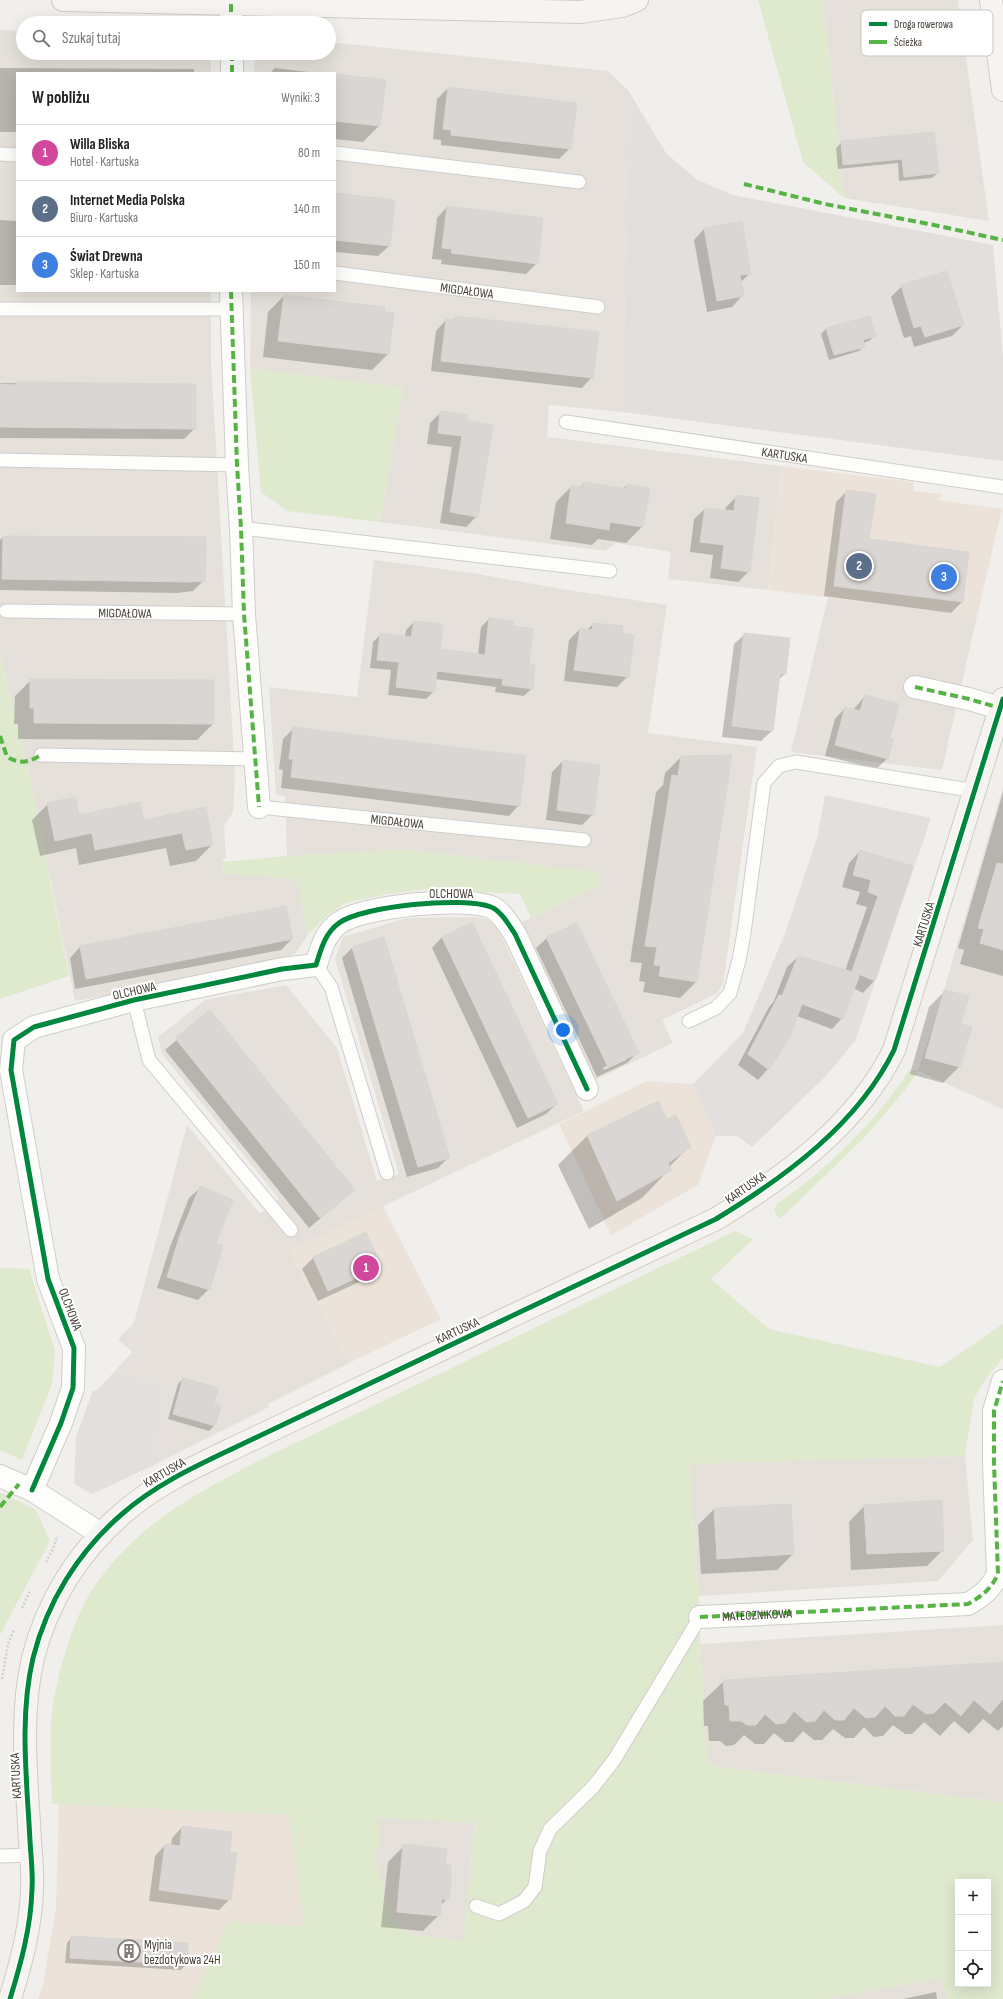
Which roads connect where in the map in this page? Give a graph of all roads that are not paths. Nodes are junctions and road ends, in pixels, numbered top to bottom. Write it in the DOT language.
graph roads {
  1 [pos="63,0"];
  2 [pos="637,0"];
  3 [pos="991,0"];
  4 [pos="992,10"];
  5 [pos="231,13"];
  6 [pos="993,15"];
  7 [pos="232,60"];
  8 [pos="232,72"];
  9 [pos="1003,90"];
  10 [pos="336,153"];
  11 [pos="0,154"];
  12 [pos="16,155"];
  13 [pos="579,182"];
  14 [pos="336,273"];
  15 [pos="231,300"];
  16 [pos="598,307"];
  17 [pos="0,309"];
  18 [pos="566,422"];
  19 [pos="0,460"];
  20 [pos="237,465"];
  21 [pos="1003,487"];
  22 [pos="241,528"];
  23 [pos="610,571"];
  24 [pos="6,611"];
  25 [pos="244,614"];
  26 [pos="915,687"];
  27 [pos="1002,703"];
  28 [pos="41,755"];
  29 [pos="256,759"];
  30 [pos="976,791"];
  31 [pos="259,808"];
  32 [pos="584,840"];
  33 [pos="316,965"];
  34 [pos="134,1000"];
  35 [pos="689,1022"];
  36 [pos="587,1089"];
  37 [pos="387,1173"];
  38 [pos="291,1230"];
  39 [pos="1003,1381"];
  40 [pos="0,1476"];
  41 [pos="32,1490"];
  42 [pos="101,1534"];
  43 [pos="700,1617"];
  44 [pos="31,1855"];
  45 [pos="0,1856"];
  46 [pos="476,1906"];
  47 [pos="10,1999"];
  1 -- 5 [label="street"];
  2 -- 5 [label="street"];
  3 -- 4 [label="street"];
  6 -- 9 [label="street"];
  7 -- 8 [label="street"];
  10 -- 13 [label="lane"];
  11 -- 12 [label="lane"];
  14 -- 16 [label="lane, MIGDAŁOWA"];
  15 -- 17 [label="lane, MIGDAŁOWA"];
  15 -- 20 [label="street, MIGDAŁOWA"];
  18 -- 21 [label="lane, KARTUSKA"];
  19 -- 20 [label="lane"];
  20 -- 22 [label="street, MIGDAŁOWA"];
  22 -- 23 [label="lane"];
  22 -- 25 [label="street, MIGDAŁOWA"];
  24 -- 25 [label="lane, MIGDAŁOWA"];
  25 -- 29 [label="street, MIGDAŁOWA"];
  26 -- 27 [label="street"];
  27 -- 30 [label="street, KARTUSKA"];
  28 -- 29 [label="lane"];
  29 -- 31 [label="street, MIGDAŁOWA"];
  30 -- 35 [label="lane"];
  30 -- 42 [label="street, KARTUSKA"];
  31 -- 32 [label="lane, MIGDAŁOWA"];
  33 -- 34 [label="street, OLCHOWA"];
  33 -- 36 [label="street, OLCHOWA"];
  33 -- 37 [label="lane"];
  34 -- 38 [label="lane"];
  34 -- 41 [label="street, OLCHOWA"];
  39 -- 43 [label="street, MATECZNIKOWA"];
  40 -- 41 [label="street"];
  41 -- 42 [label="street"];
  42 -- 44 [label="street, KARTUSKA"];
  43 -- 46 [label="lane, MATECZNIKOWA"];
  44 -- 45 [label="lane"];
  44 -- 47 [label="street, KARTUSKA"];
}
